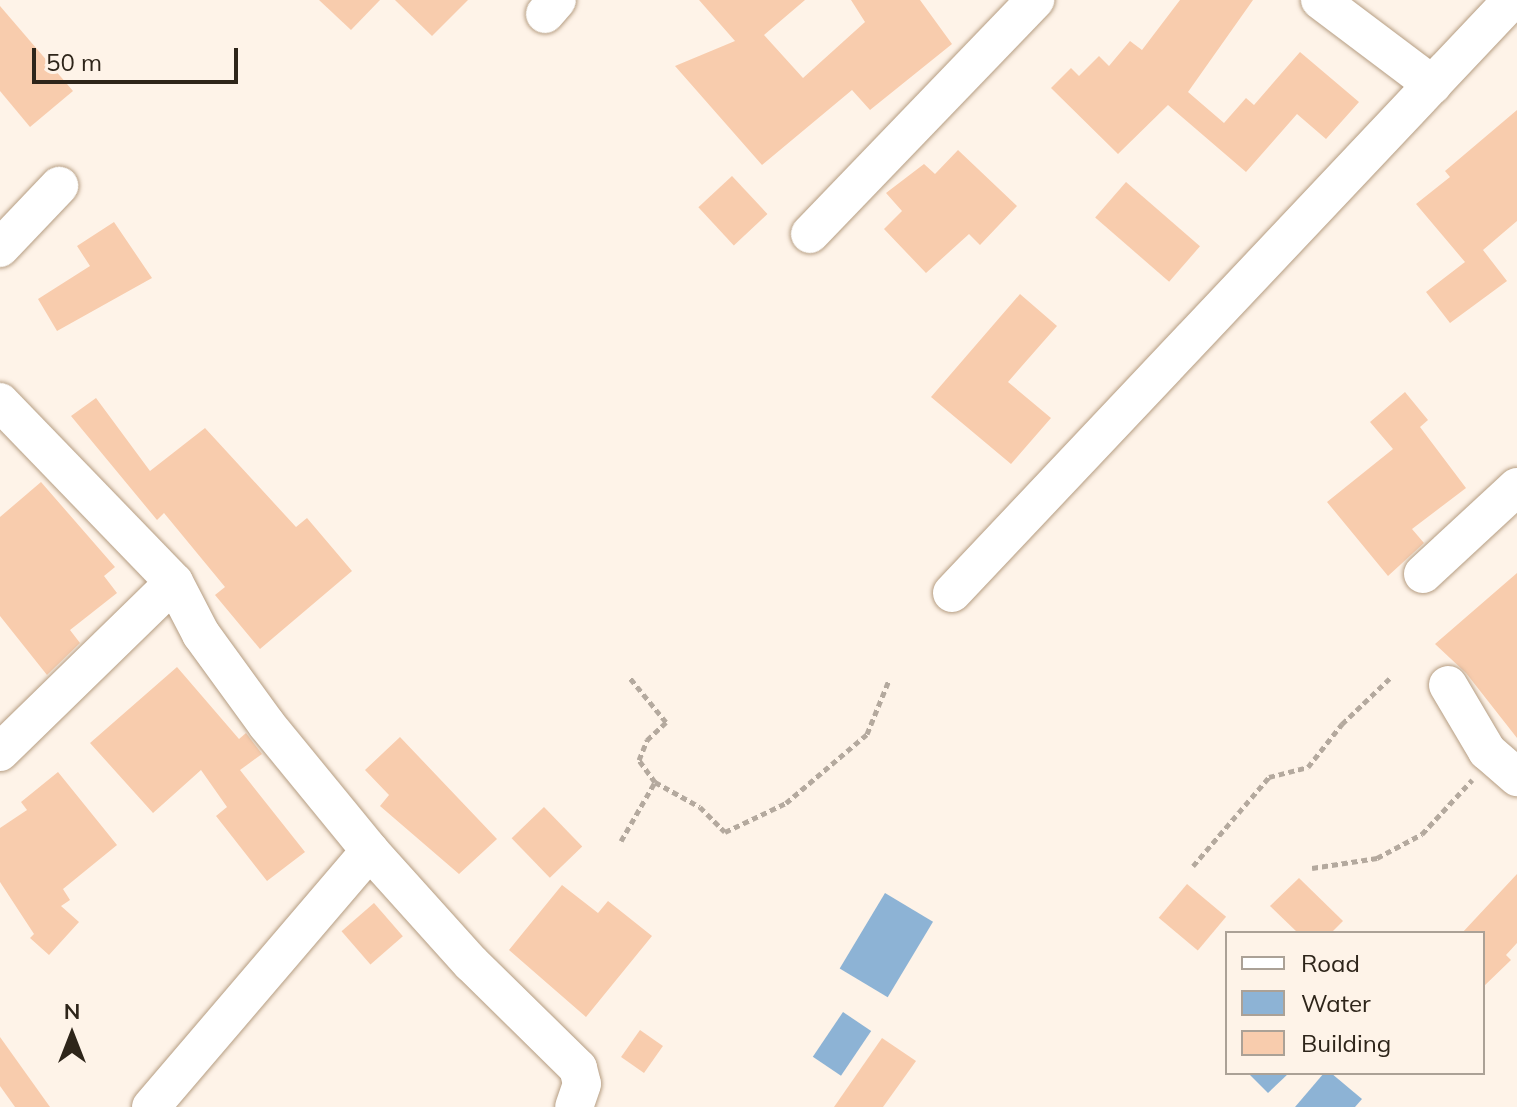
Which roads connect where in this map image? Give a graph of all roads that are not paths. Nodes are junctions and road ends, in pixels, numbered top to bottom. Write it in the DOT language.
graph roads {
  1 [pos="1035,0"];
  2 [pos="1320,0"];
  3 [pos="1512,0"];
  4 [pos="1433,85"];
  5 [pos="59,186"];
  6 [pos="810,234"];
  7 [pos="0,248"];
  8 [pos="0,402"];
  9 [pos="1517,487"];
  10 [pos="1423,574"];
  11 [pos="174,582"];
  12 [pos="952,593"];
  13 [pos="1448,685"];
  14 [pos="0,752"];
  15 [pos="1517,777"];
  16 [pos="370,851"];
  17 [pos="151,1107"];
  18 [pos="574,1107"];
  1 -- 6 [label="street"];
  2 -- 4 [label="street"];
  3 -- 4 [label="street"];
  4 -- 12 [label="street"];
  5 -- 7 [label="street"];
  8 -- 11 [label="street"];
  9 -- 10 [label="street"];
  11 -- 14 [label="street"];
  11 -- 16 [label="street"];
  13 -- 15 [label="street"];
  16 -- 17 [label="street"];
  16 -- 18 [label="street"];
}
